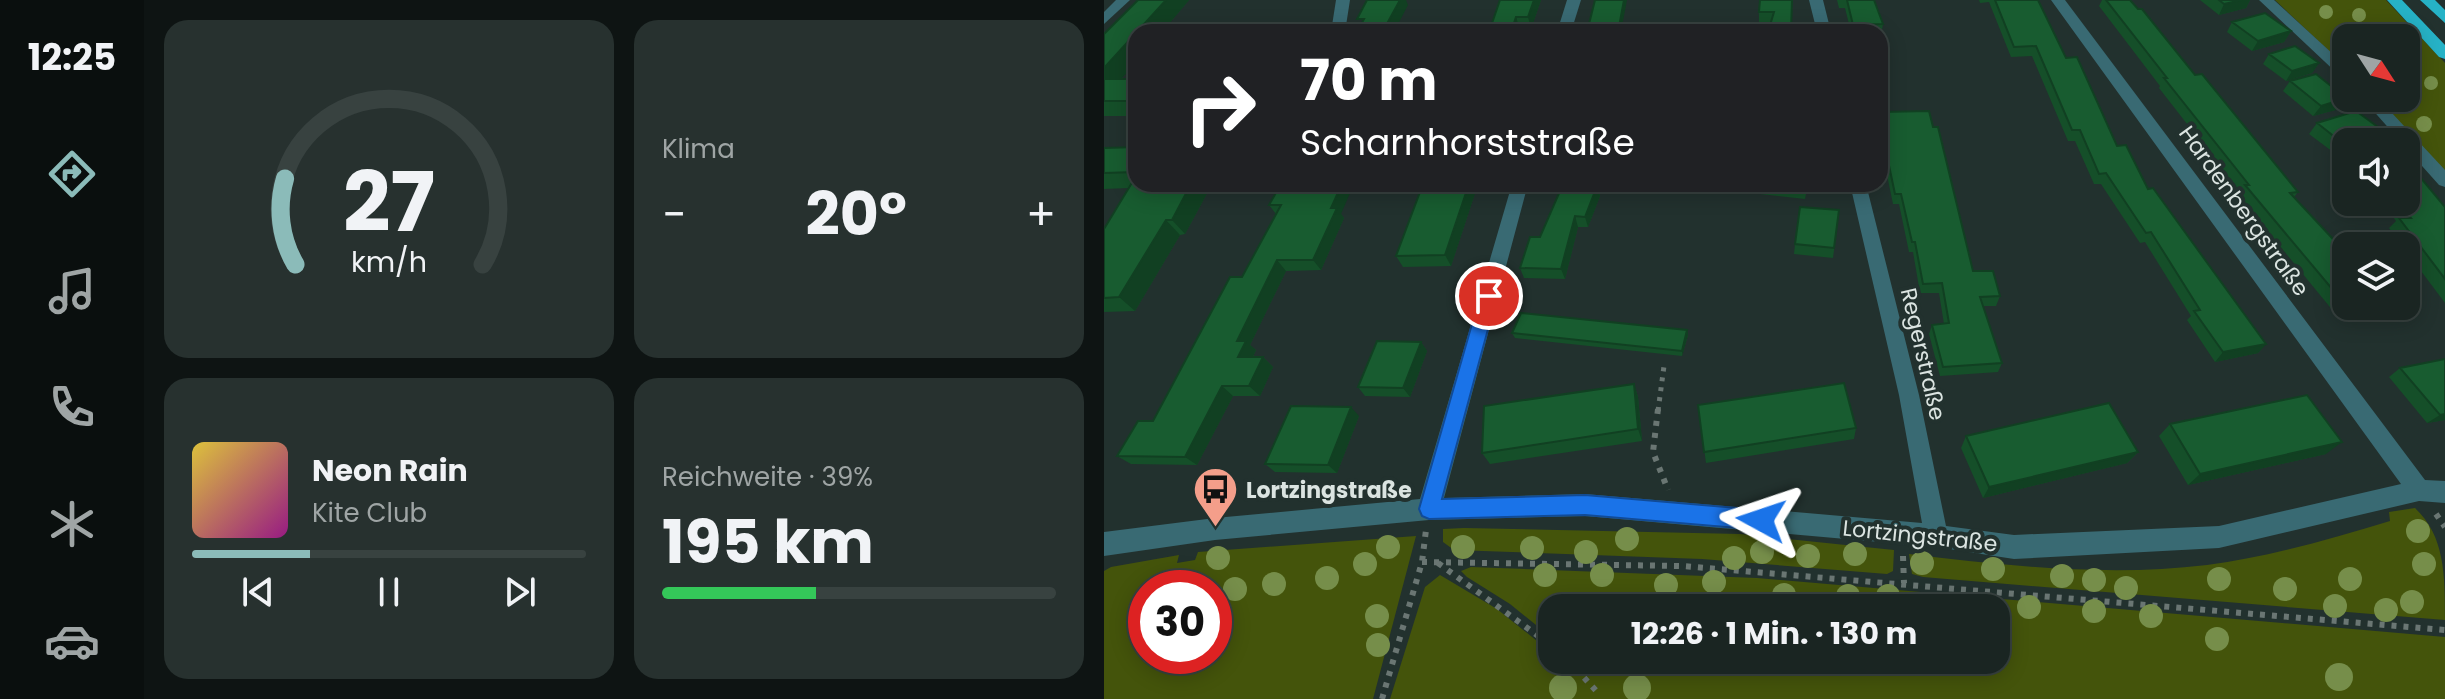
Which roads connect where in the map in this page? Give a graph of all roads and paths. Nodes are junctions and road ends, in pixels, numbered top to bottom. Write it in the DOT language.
graph roads {
  1 [pos="1123,0"];
  2 [pos="1343,0"];
  3 [pos="1574,0"];
  4 [pos="1816,0"];
  5 [pos="2058,0"];
  6 [pos="2266,0"];
  7 [pos="2394,0"];
  8 [pos="2427,0"];
  9 [pos="2445,18"];
  10 [pos="1104,20"];
  11 [pos="1339,24"];
  12 [pos="1566,24"];
  13 [pos="1822,24"];
  14 [pos="2445,54"];
  15 [pos="2332,61"];
  16 [pos="2383,112"];
  17 [pos="2445,181"];
  18 [pos="1518,192"];
  19 [pos="1860,192"];
  20 [pos="1664,366"];
  21 [pos="2419,490"];
  22 [pos="2445,492"];
  23 [pos="1429,509"];
  24 [pos="1676,513"];
  25 [pos="1936,536"];
  26 [pos="1104,544"];
  27 [pos="1422,562"];
  28 [pos="1437,563"];
  29 [pos="2445,630"];
  30 [pos="1538,636"];
  31 [pos="1581,674"];
  32 [pos="1599,694"];
  33 [pos="1382,699"];
  1 -- 10 [label="street"];
  2 -- 11 [label="street"];
  3 -- 12 [label="street"];
  4 -- 13 [label="street"];
  5 -- 21 [label="street, Hardenbergstraße"];
  6 -- 15 [label="street"];
  7 -- 14 [label="highway"];
  8 -- 9 [label="highway"];
  16 -- 17 [label="street"];
  18 -- 23 [label="street"];
  19 -- 25 [label="street, Regerstraße"];
  20 -- 24 [label="path"];
  21 -- 22 [label="street, Lortzingstraße"];
  21 -- 25 [label="street, Lortzingstraße"];
  23 -- 24 [label="street, Lortzingstraße"];
  23 -- 26 [label="street, Lortzingstraße"];
  23 -- 27 [label="path"];
  24 -- 25 [label="street, Lortzingstraße"];
  27 -- 28 [label="path"];
  27 -- 33 [label="path"];
  28 -- 29 [label="path"];
  28 -- 30 [label="path"];
  31 -- 32 [label="path"];
}
